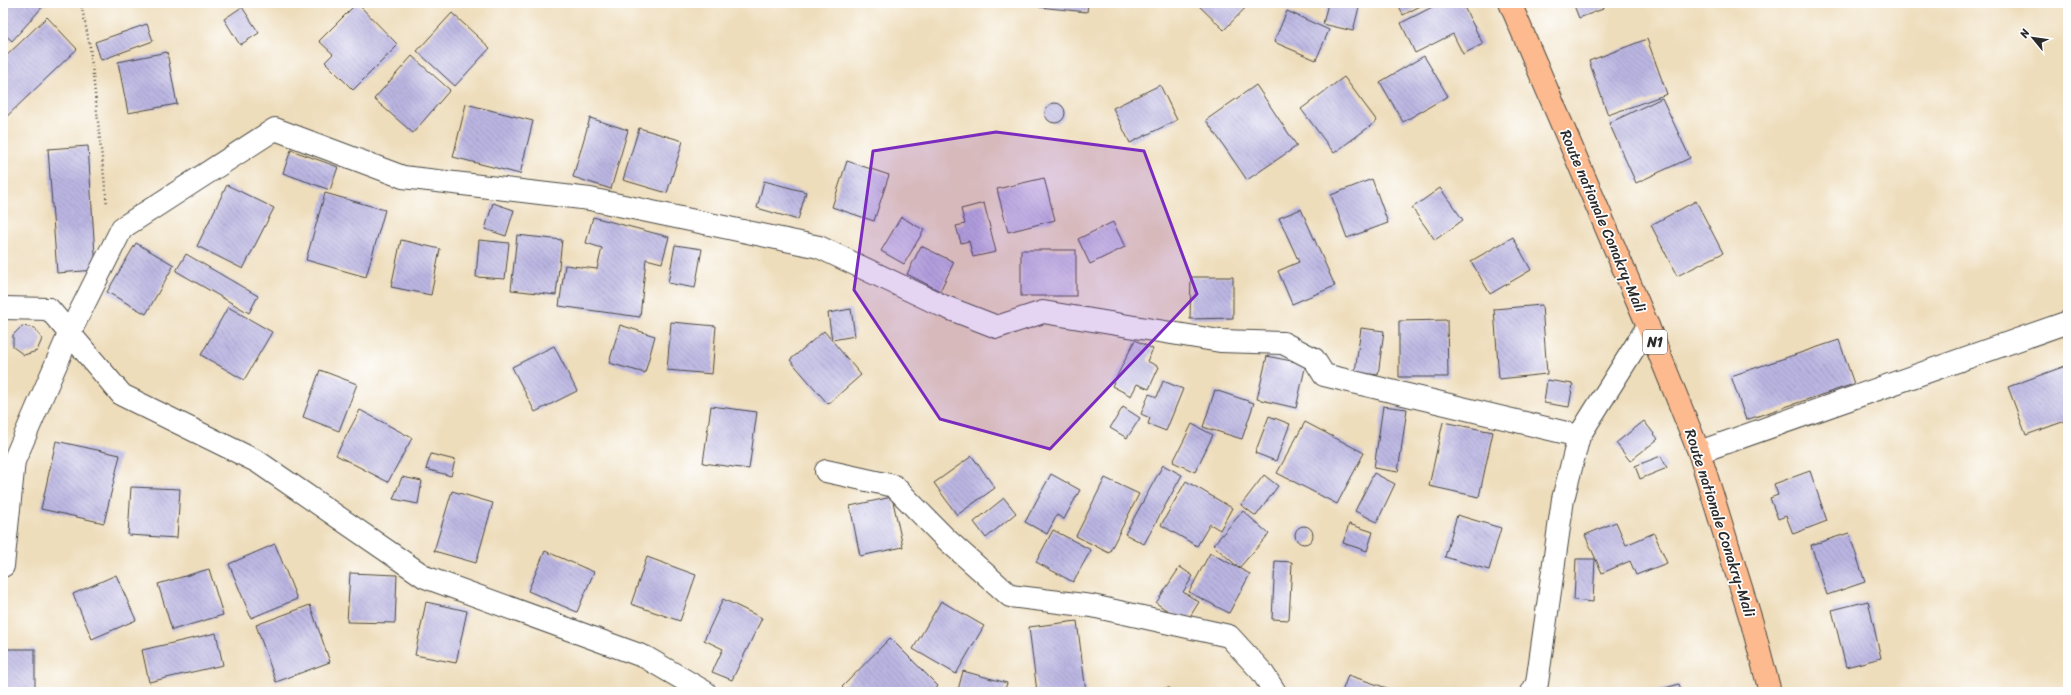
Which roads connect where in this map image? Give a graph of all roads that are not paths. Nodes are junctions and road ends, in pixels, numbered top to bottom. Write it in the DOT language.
graph roads {
  1 [pos="1510,3"];
  2 [pos="3,308"];
  3 [pos="2068,322"];
  4 [pos="1648,326"];
  5 [pos="70,332"];
  6 [pos="1579,436"];
  7 [pos="1699,452"];
  8 [pos="826,471"];
  9 [pos="3,566"];
  10 [pos="705,692"];
  11 [pos="1275,692"];
  12 [pos="1532,692"];
  13 [pos="1770,692"];
  1 -- 4 [label="highway, Route nationale Conakry-Mali / N1"];
  2 -- 5 [label="street"];
  3 -- 7 [label="street"];
  4 -- 6 [label="street"];
  4 -- 7 [label="highway, Route nationale Conakry-Mali / N1"];
  5 -- 6 [label="street"];
  5 -- 9 [label="street"];
  5 -- 10 [label="street"];
  6 -- 12 [label="street"];
  7 -- 13 [label="highway, Route nationale Conakry-Mali / N1"];
  8 -- 11 [label="street"];
}
